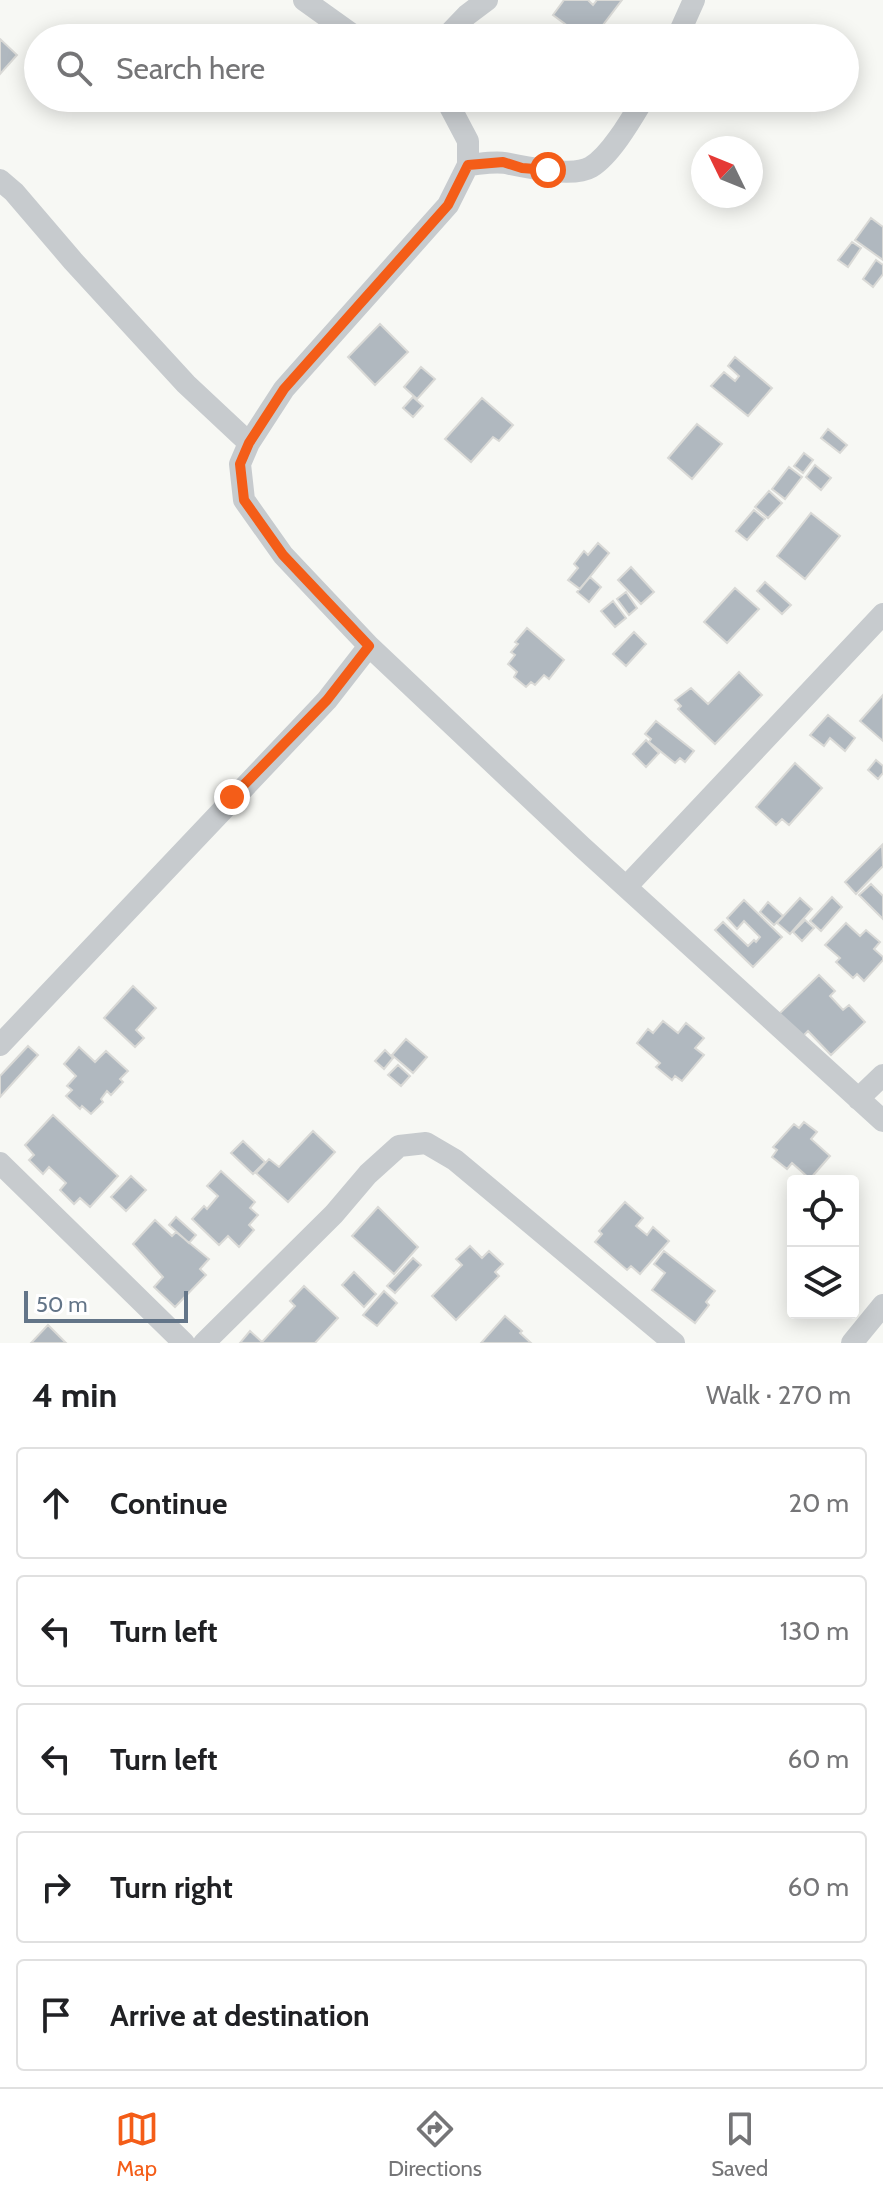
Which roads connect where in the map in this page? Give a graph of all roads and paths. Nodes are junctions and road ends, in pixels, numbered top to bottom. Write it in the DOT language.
graph roads {
  1 [pos="304,0"];
  2 [pos="487,0"];
  3 [pos="694,0"];
  4 [pos="337,24"];
  5 [pos="458,24"];
  6 [pos="683,24"];
  7 [pos="453,112"];
  8 [pos="635,112"];
  9 [pos="468,165"];
  10 [pos="0,180"];
  11 [pos="249,443"];
  12 [pos="883,614"];
  13 [pos="369,646"];
  14 [pos="626,887"];
  15 [pos="0,1045"];
  16 [pos="883,1075"];
  17 [pos="858,1099"];
  18 [pos="883,1121"];
  19 [pos="0,1163"];
  20 [pos="883,1305"];
  21 [pos="184,1343"];
  22 [pos="204,1343"];
  23 [pos="674,1343"];
  24 [pos="852,1343"];
  1 -- 4 [label="street"];
  2 -- 5 [label="street"];
  3 -- 6 [label="street"];
  7 -- 9 [label="street"];
  8 -- 9 [label="street"];
  9 -- 11 [label="street"];
  10 -- 11 [label="street"];
  11 -- 13 [label="street"];
  12 -- 14 [label="street"];
  13 -- 14 [label="street"];
  13 -- 15 [label="street"];
  14 -- 17 [label="street"];
  16 -- 17 [label="street"];
  17 -- 18 [label="street"];
  19 -- 21 [label="street"];
  20 -- 24 [label="street"];
  22 -- 23 [label="street"];
}
